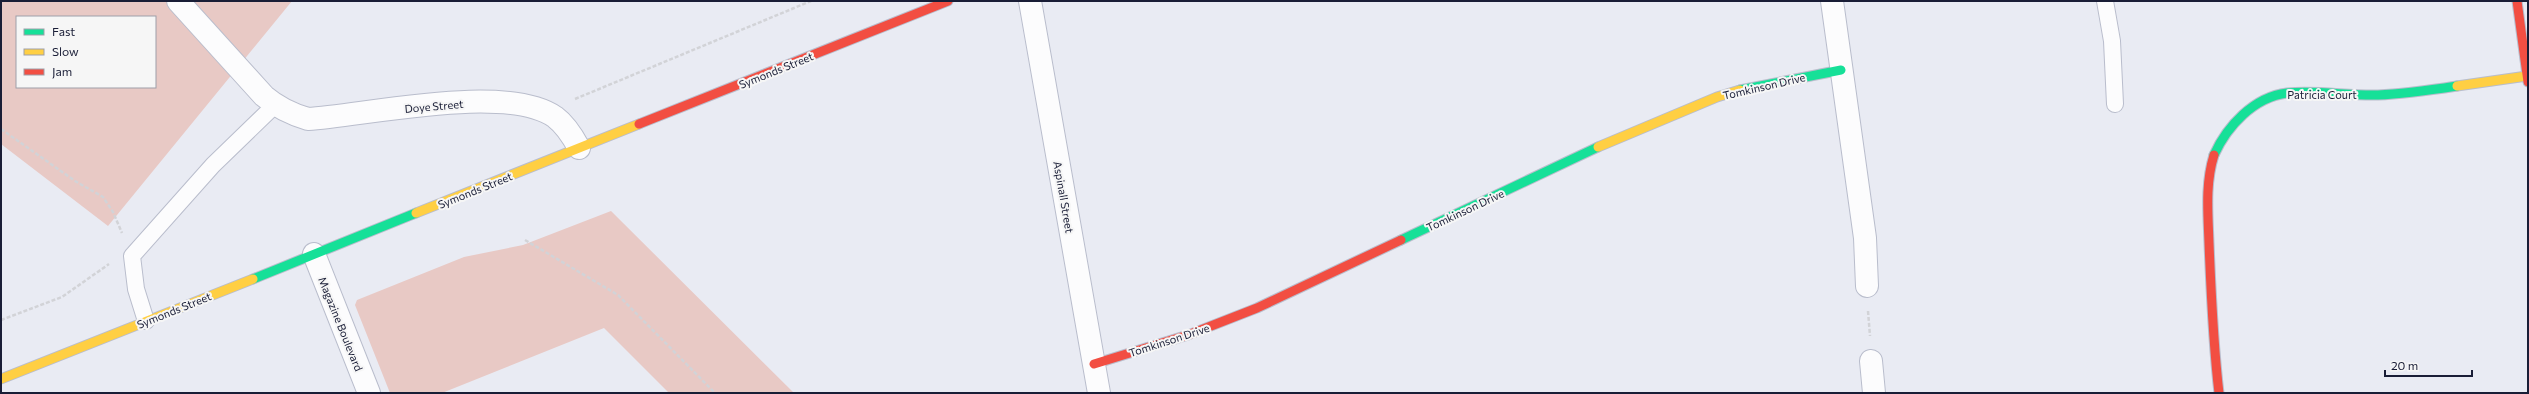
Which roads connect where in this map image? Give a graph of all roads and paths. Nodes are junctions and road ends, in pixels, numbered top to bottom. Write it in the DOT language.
graph roads {
  1 [pos="178,1"];
  2 [pos="811,1"];
  3 [pos="948,1"];
  4 [pos="1030,1"];
  5 [pos="1832,1"];
  6 [pos="2105,1"];
  7 [pos="2517,1"];
  8 [pos="1841,70"];
  9 [pos="2528,79"];
  10 [pos="2115,104"];
  11 [pos="275,105"];
  12 [pos="544,112"];
  13 [pos="1,129"];
  14 [pos="579,148"];
  15 [pos="525,240"];
  16 [pos="314,254"];
  17 [pos="132,256"];
  18 [pos="1867,286"];
  19 [pos="1,320"];
  20 [pos="146,321"];
  21 [pos="1871,362"];
  22 [pos="1094,364"];
  23 [pos="1,379"];
  24 [pos="369,393"];
  25 [pos="714,393"];
  26 [pos="1099,393"];
  27 [pos="1874,393"];
  28 [pos="2219,393"];
  1 -- 11 [label="street, Doye Street"];
  2 -- 12 [label="path"];
  3 -- 14 [label="street, Symonds Street"];
  4 -- 22 [label="street, Aspinall Street"];
  5 -- 8 [label="street"];
  6 -- 10 [label="lane"];
  7 -- 9 [label="street"];
  8 -- 18 [label="street"];
  8 -- 22 [label="street, Tomkinson Drive"];
  9 -- 28 [label="street, Patricia Court"];
  11 -- 12 [label="street, Doye Street"];
  11 -- 17 [label="lane"];
  12 -- 14 [label="street, Doye Street"];
  13 -- 17 [label="path"];
  14 -- 16 [label="street, Symonds Street"];
  15 -- 25 [label="path"];
  16 -- 20 [label="street, Symonds Street"];
  16 -- 24 [label="street, Magazine Boulevard"];
  17 -- 19 [label="path"];
  17 -- 20 [label="lane"];
  18 -- 21 [label="path"];
  20 -- 23 [label="street, Symonds Street"];
  21 -- 27 [label="street"];
  22 -- 26 [label="street, Aspinall Street"];
}
